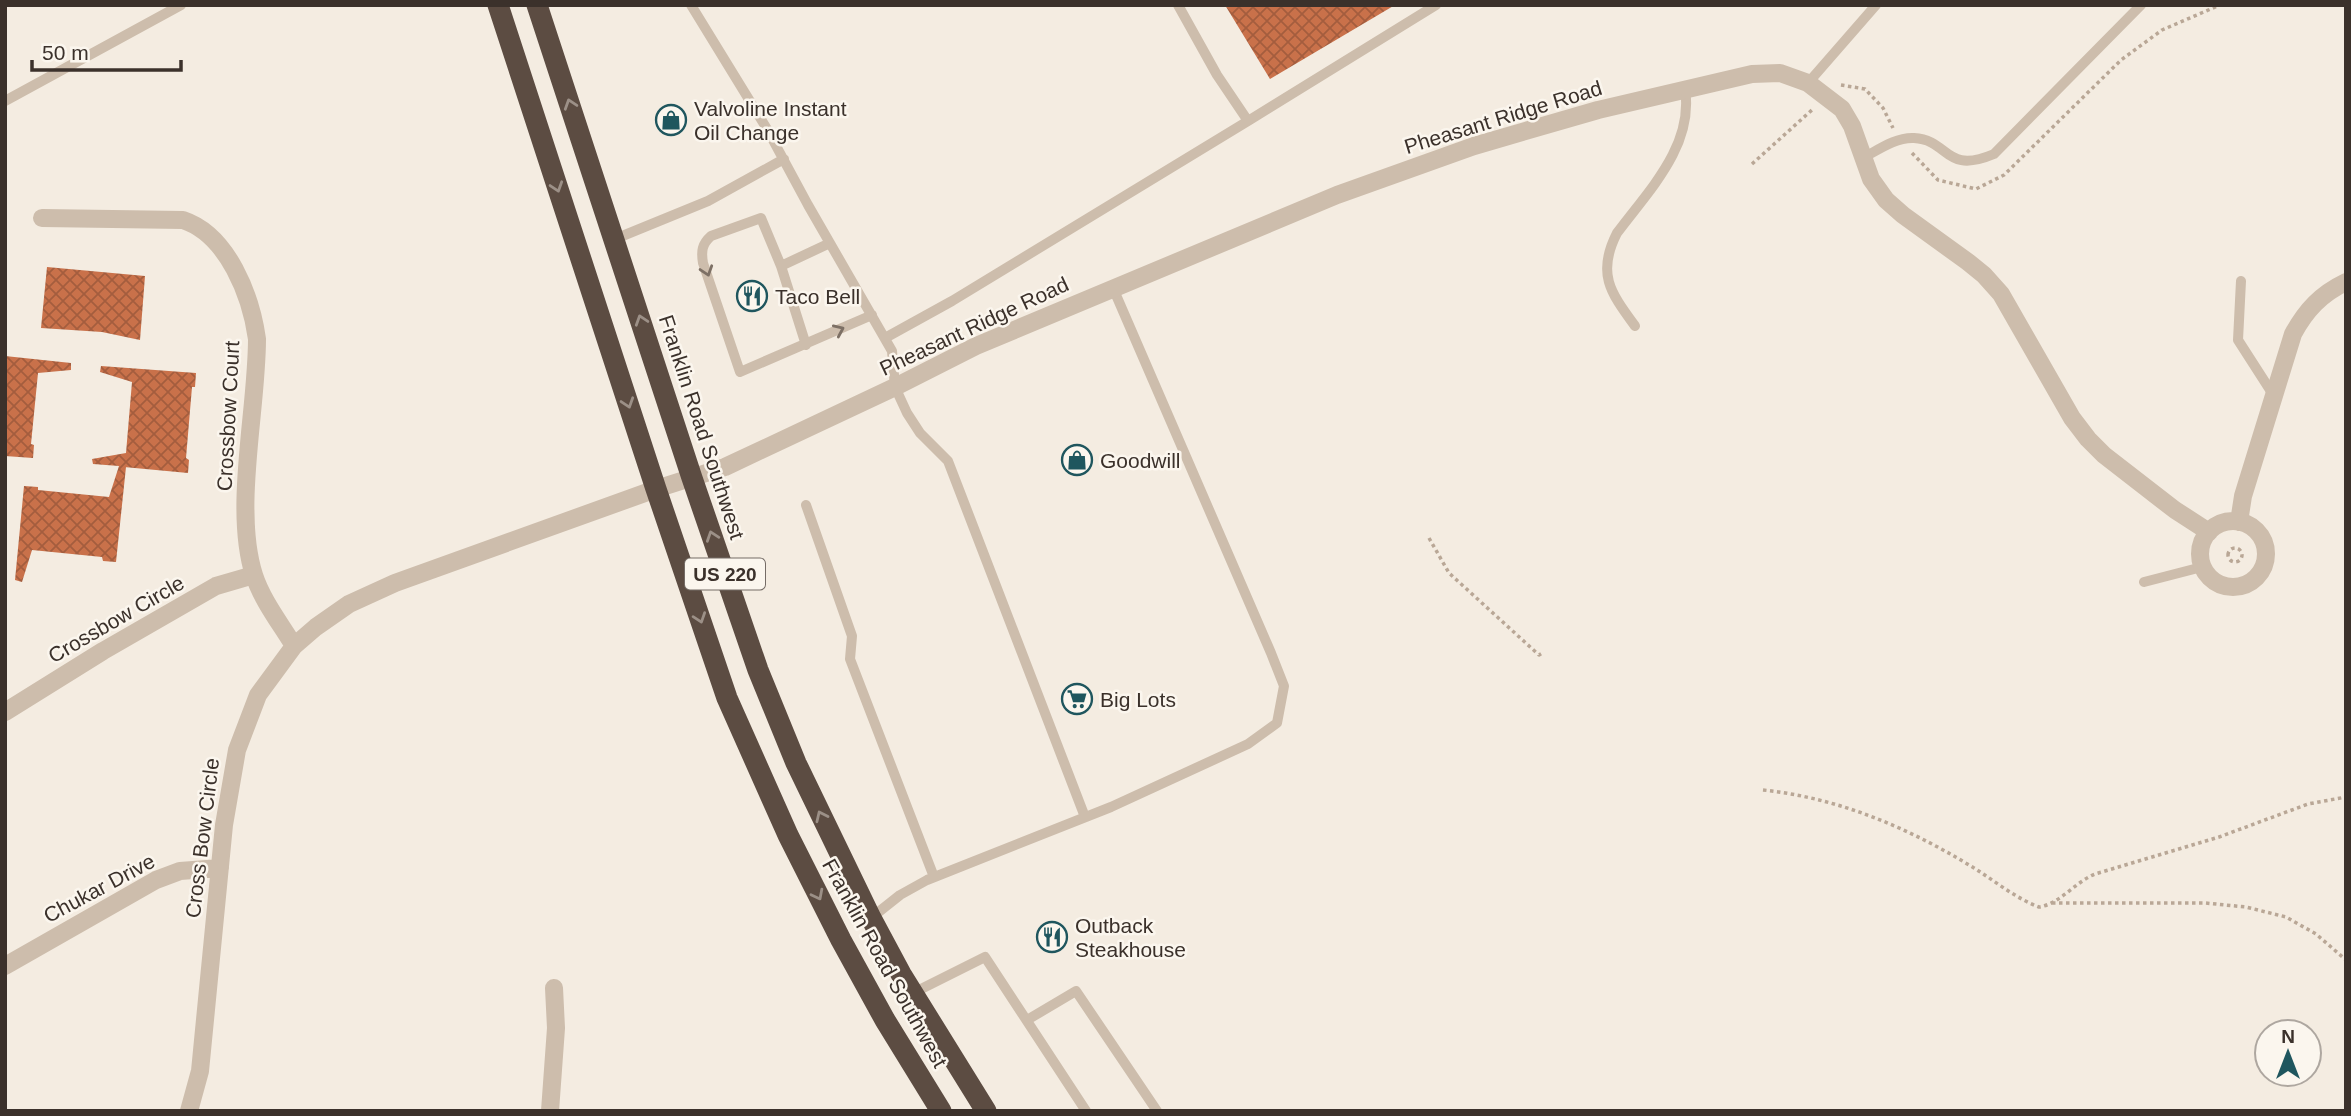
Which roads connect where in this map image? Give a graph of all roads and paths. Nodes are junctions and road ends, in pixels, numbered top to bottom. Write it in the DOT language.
graph roads {
  1 [pos="181,5"];
  2 [pos="498,5"];
  3 [pos="537,5"];
  4 [pos="691,5"];
  5 [pos="1178,5"];
  6 [pos="1436,5"];
  7 [pos="1876,5"];
  8 [pos="2141,5"];
  9 [pos="1808,83"];
  10 [pos="1685,89"];
  11 [pos="5,101"];
  12 [pos="1818,105"];
  13 [pos="1248,121"];
  14 [pos="1863,158"];
  15 [pos="783,159"];
  16 [pos="1752,164"];
  17 [pos="42,218"];
  18 [pos="615,239"];
  19 [pos="830,243"];
  20 [pos="781,266"];
  21 [pos="2241,281"];
  22 [pos="2346,282"];
  23 [pos="1113,288"];
  24 [pos="872,316"];
  25 [pos="1635,326"];
  26 [pos="885,338"];
  27 [pos="806,345"];
  28 [pos="895,387"];
  29 [pos="2274,397"];
  30 [pos="692,478"];
  31 [pos="656,489"];
  32 [pos="806,505"];
  33 [pos="2238,529"];
  34 [pos="2209,532"];
  35 [pos="1429,538"];
  36 [pos="2236,548"];
  37 [pos="2228,557"];
  38 [pos="2210,564"];
  39 [pos="254,575"];
  40 [pos="2144,582"];
  41 [pos="294,646"];
  42 [pos="1544,652"];
  43 [pos="5,712"];
  44 [pos="1763,790"];
  45 [pos="2346,797"];
  46 [pos="1085,817"];
  47 [pos="220,868"];
  48 [pos="934,877"];
  49 [pos="2052,903"];
  50 [pos="871,918"];
  51 [pos="2346,960"];
  52 [pos="5,966"];
  53 [pos="554,988"];
  54 [pos="913,993"];
  55 [pos="1027,1020"];
  56 [pos="189,1111"];
  57 [pos="550,1111"];
  58 [pos="941,1111"];
  59 [pos="986,1111"];
  60 [pos="1086,1111"];
  61 [pos="1157,1111"];
  1 -- 11 [label="lane"];
  2 -- 31 [label="highway, Franklin Road Southwest / US 220, one-way"];
  18 -- 3 [label="highway, Franklin Road Southwest / US 220, one-way"];
  4 -- 15 [label="lane"];
  5 -- 13 [label="lane"];
  6 -- 13 [label="lane"];
  7 -- 9 [label="lane"];
  8 -- 14 [label="lane"];
  9 -- 10 [label="street, Pheasant Ridge Road"];
  9 -- 14 [label="street, Pheasant Ridge Road"];
  10 -- 23 [label="street, Pheasant Ridge Road"];
  10 -- 25 [label="lane"];
  12 -- 16 [label="path"];
  13 -- 26 [label="lane"];
  14 -- 34 [label="street, Pheasant Ridge Road"];
  15 -- 18 [label="lane"];
  15 -- 19 [label="lane"];
  17 -- 39 [label="street, Crossbow Court"];
  30 -- 18 [label="highway, Franklin Road Southwest / US 220, one-way"];
  19 -- 20 [label="lane"];
  19 -- 24 [label="lane"];
  20 -- 27 [label="lane"];
  20 -- 27 [label="lane, one-way"];
  21 -- 29 [label="lane"];
  22 -- 29 [label="street"];
  23 -- 28 [label="street, Pheasant Ridge Road"];
  23 -- 46 [label="lane"];
  24 -- 26 [label="lane"];
  27 -- 24 [label="lane, one-way"];
  26 -- 28 [label="lane"];
  28 -- 30 [label="street, Pheasant Ridge Road"];
  28 -- 46 [label="lane"];
  29 -- 33 [label="street"];
  30 -- 31 [label="street, Pheasant Ridge Road"];
  50 -- 30 [label="highway, Franklin Road Southwest / US 220, one-way"];
  31 -- 41 [label="street, Cross Bow Circle"];
  31 -- 58 [label="highway, Franklin Road Southwest / US 220, one-way"];
  32 -- 48 [label="lane"];
  33 -- 34 [label="street"];
  33 -- 36 [label="path"];
  33 -- 38 [label="street"];
  34 -- 38 [label="street"];
  35 -- 42 [label="path"];
  36 -- 37 [label="path"];
  36 -- 37 [label="path"];
  37 -- 38 [label="path"];
  38 -- 40 [label="lane"];
  39 -- 41 [label="street, Crossbow Court"];
  39 -- 43 [label="street, Crossbow Circle"];
  41 -- 47 [label="street, Cross Bow Circle"];
  44 -- 49 [label="path"];
  45 -- 49 [label="path"];
  46 -- 48 [label="lane"];
  47 -- 52 [label="street, Chukar Drive"];
  47 -- 56 [label="street, Cross Bow Circle"];
  48 -- 50 [label="lane"];
  49 -- 51 [label="path"];
  50 -- 54 [label="highway, Franklin Road Southwest / US 220"];
  53 -- 57 [label="street"];
  54 -- 55 [label="lane"];
  54 -- 59 [label="highway, Franklin Road Southwest / US 220"];
  55 -- 60 [label="lane"];
  55 -- 61 [label="lane"];
}
